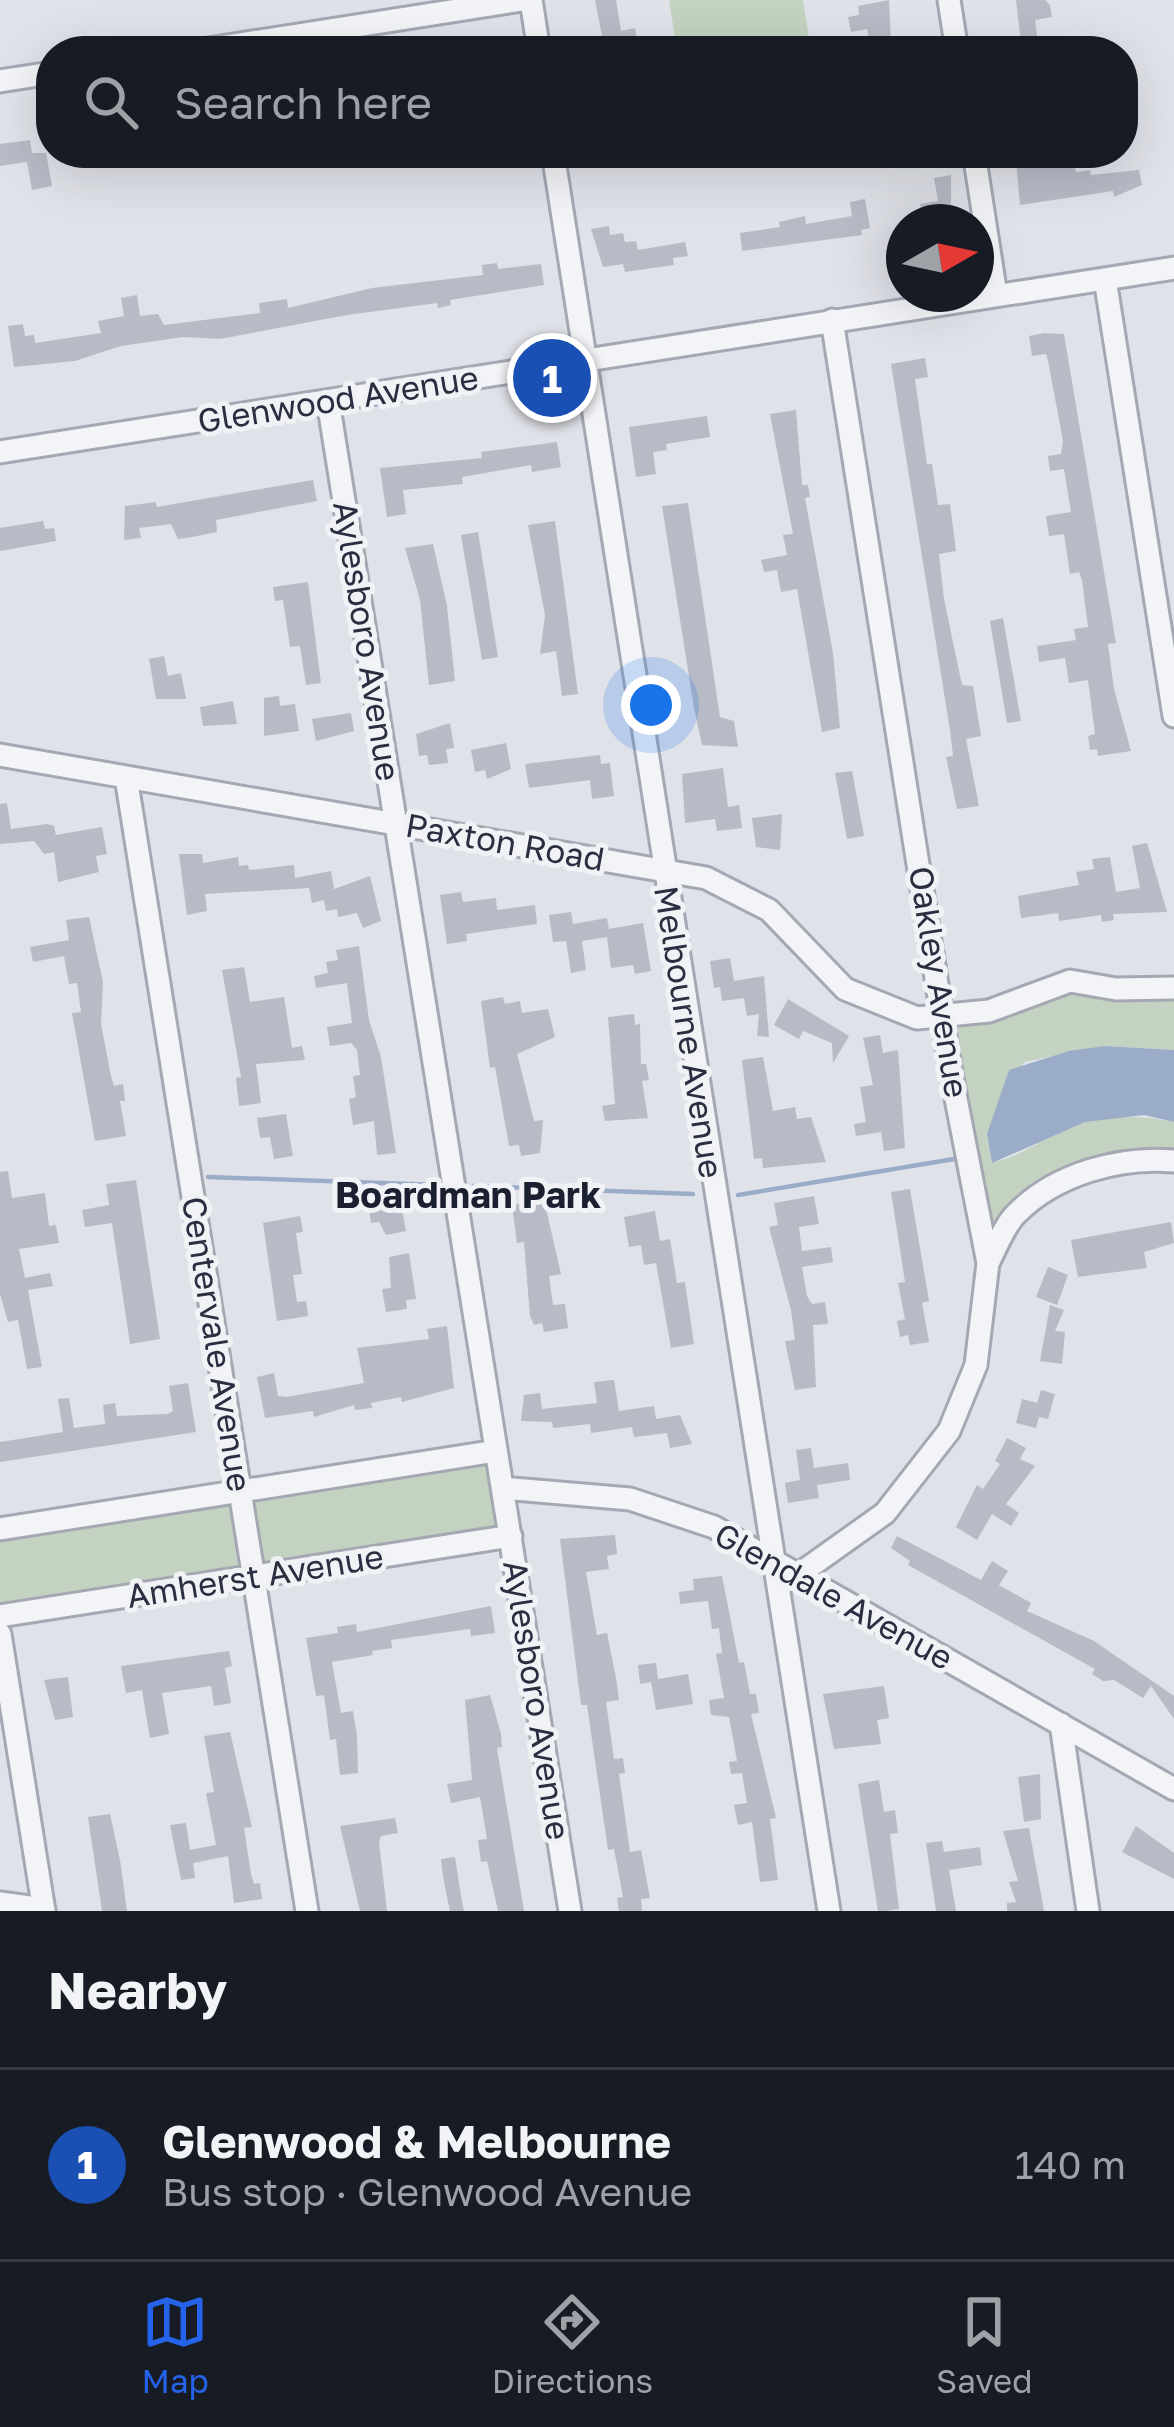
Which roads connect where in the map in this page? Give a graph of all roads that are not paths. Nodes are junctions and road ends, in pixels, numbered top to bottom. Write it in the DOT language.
graph roads {
  1 [pos="522,0"];
  2 [pos="532,0"];
  3 [pos="950,0"];
  4 [pos="291,36"];
  5 [pos="537,36"];
  6 [pos="956,36"];
  7 [pos="36,76"];
  8 [pos="0,81"];
  9 [pos="556,168"];
  10 [pos="976,168"];
  11 [pos="1174,268"];
  12 [pos="1105,279"];
  13 [pos="996,295"];
  14 [pos="832,320"];
  15 [pos="583,360"];
  16 [pos="328,401"];
  17 [pos="0,452"];
  18 [pos="1174,716"];
  19 [pos="0,755"];
  20 [pos="126,777"];
  21 [pos="396,823"];
  22 [pos="662,870"];
  23 [pos="1174,988"];
  24 [pos="944,1018"];
  25 [pos="1174,1161"];
  26 [pos="977,1209"];
  27 [pos="1015,1214"];
  28 [pos="988,1263"];
  29 [pos="496,1451"];
  30 [pos="503,1488"];
  31 [pos="240,1490"];
  32 [pos="0,1529"];
  33 [pos="511,1535"];
  34 [pos="772,1556"];
  35 [pos="798,1575"];
  36 [pos="254,1577"];
  37 [pos="0,1616"];
  38 [pos="0,1634"];
  39 [pos="1060,1724"];
  40 [pos="1174,1789"];
  41 [pos="0,1903"];
  42 [pos="44,1910"];
  43 [pos="307,1911"];
  44 [pos="570,1911"];
  45 [pos="829,1911"];
  46 [pos="1088,1911"];
  1 -- 4 [label="street"];
  2 -- 5 [label="street"];
  3 -- 6 [label="street"];
  7 -- 8 [label="street"];
  9 -- 15 [label="street, Melbourne Avenue"];
  10 -- 13 [label="street"];
  11 -- 12 [label="street, Glenwood Avenue"];
  12 -- 13 [label="street, Glenwood Avenue"];
  12 -- 18 [label="street"];
  13 -- 14 [label="street, Glenwood Avenue"];
  14 -- 15 [label="street, Glenwood Avenue"];
  14 -- 24 [label="street, Oakley Avenue"];
  15 -- 16 [label="street, Glenwood Avenue"];
  15 -- 22 [label="street, Melbourne Avenue"];
  16 -- 17 [label="street, Glenwood Avenue"];
  16 -- 21 [label="street, Aylesboro Avenue"];
  19 -- 20 [label="street, Paxton Road"];
  20 -- 21 [label="street, Paxton Road"];
  20 -- 31 [label="street, Centervale Avenue"];
  21 -- 22 [label="street, Paxton Road"];
  21 -- 29 [label="street, Aylesboro Avenue"];
  22 -- 24 [label="street, Paxton Road"];
  22 -- 34 [label="street, Melbourne Avenue"];
  23 -- 24 [label="street, Paxton Road"];
  24 -- 26 [label="street, Oakley Avenue"];
  25 -- 27 [label="street"];
  26 -- 27 [label="street"];
  26 -- 28 [label="street, Oakley Avenue"];
  27 -- 28 [label="street"];
  28 -- 35 [label="street, Oakley Avenue"];
  29 -- 30 [label="street"];
  29 -- 31 [label="street"];
  30 -- 33 [label="street, Aylesboro Avenue"];
  30 -- 34 [label="street, Glendale Avenue"];
  31 -- 32 [label="street"];
  31 -- 36 [label="street, Centervale Avenue"];
  33 -- 36 [label="street, Amherst Avenue"];
  33 -- 44 [label="street, Aylesboro Avenue"];
  34 -- 35 [label="street, Glendale Avenue"];
  34 -- 45 [label="street, Melbourne Avenue"];
  35 -- 39 [label="street, Glendale Avenue"];
  36 -- 37 [label="street, Amherst Avenue"];
  36 -- 43 [label="street, Centervale Avenue"];
  38 -- 42 [label="street"];
  39 -- 40 [label="street, Glendale Avenue"];
  39 -- 46 [label="street"];
  41 -- 42 [label="street"];
}
